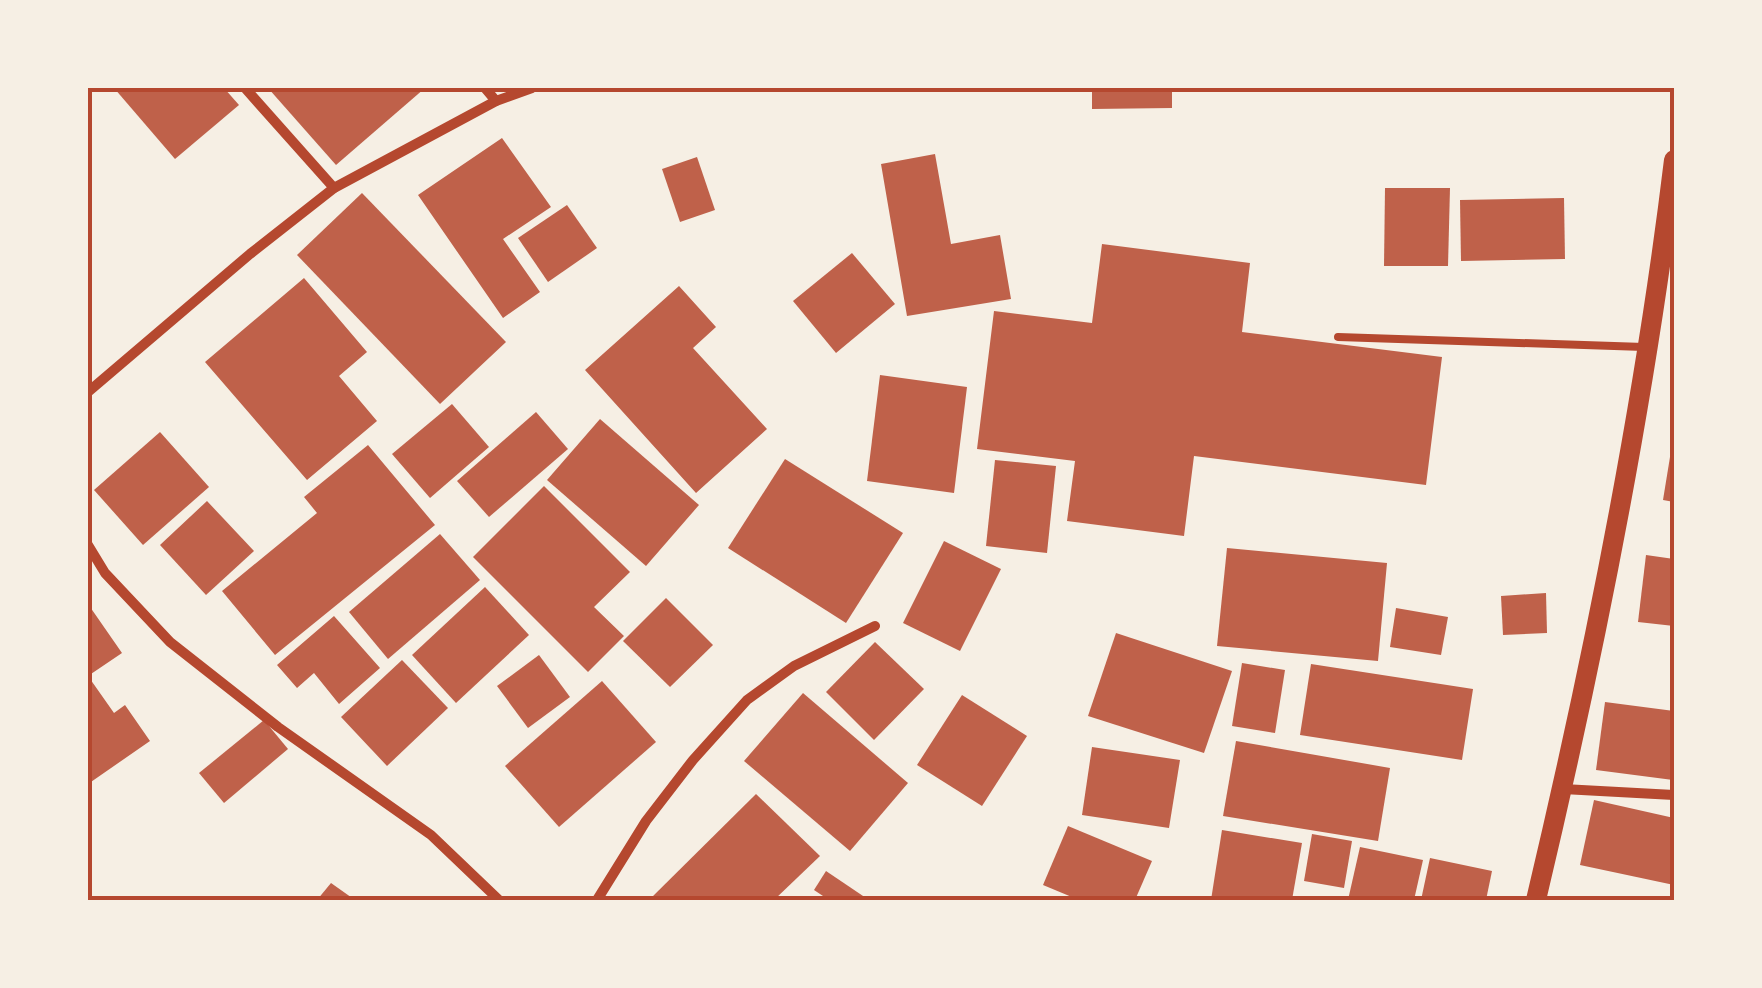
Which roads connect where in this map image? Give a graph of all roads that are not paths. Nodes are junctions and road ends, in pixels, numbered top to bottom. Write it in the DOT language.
graph roads {
  1 [pos="245,88"];
  2 [pos="486,88"];
  3 [pos="532,88"];
  4 [pos="496,102"];
  5 [pos="1674,160"];
  6 [pos="334,188"];
  7 [pos="1338,338"];
  8 [pos="1648,347"];
  9 [pos="88,392"];
  10 [pos="88,545"];
  11 [pos="875,626"];
  12 [pos="1563,789"];
  13 [pos="1674,795"];
  14 [pos="499,900"];
  15 [pos="597,900"];
  16 [pos="1536,900"];
  1 -- 6 [label="street"];
  2 -- 4 [label="street"];
  3 -- 4 [label="street"];
  4 -- 6 [label="street"];
  5 -- 8 [label="main road"];
  6 -- 9 [label="street"];
  7 -- 8 [label="lane"];
  8 -- 12 [label="main road"];
  10 -- 14 [label="street"];
  11 -- 15 [label="street"];
  12 -- 13 [label="street"];
  12 -- 16 [label="main road"];
}
